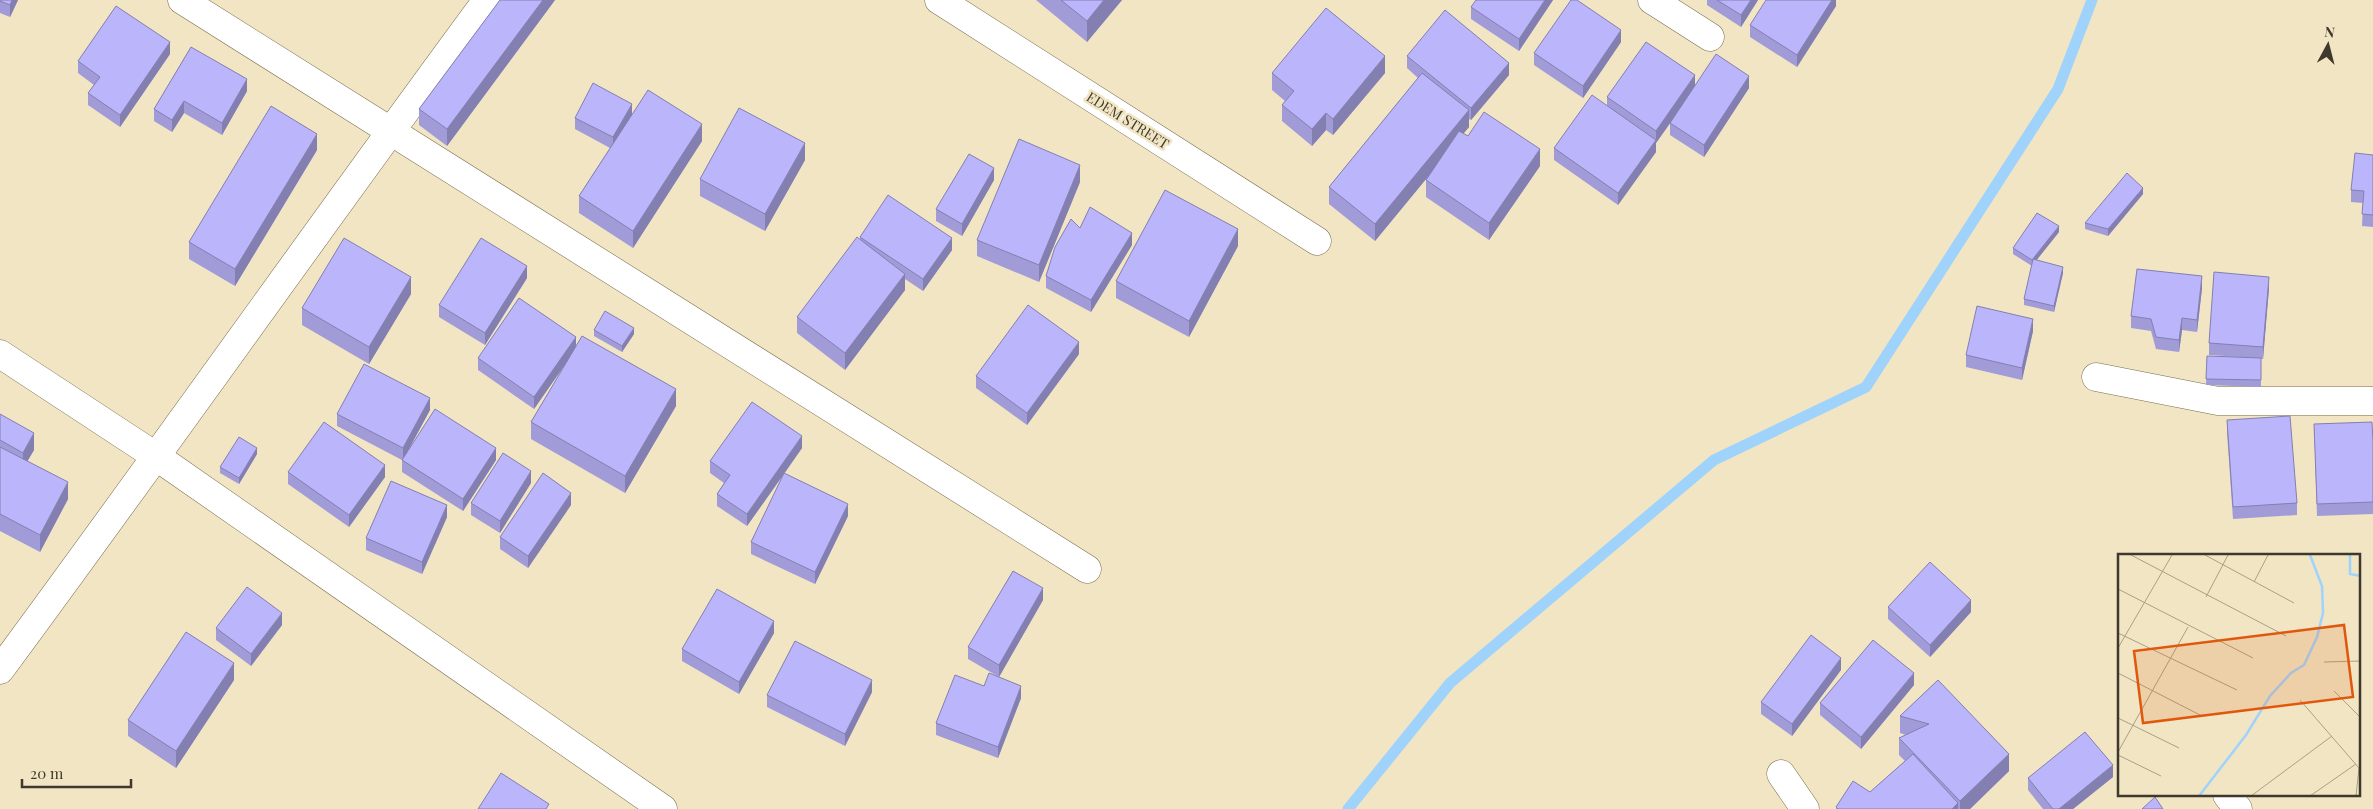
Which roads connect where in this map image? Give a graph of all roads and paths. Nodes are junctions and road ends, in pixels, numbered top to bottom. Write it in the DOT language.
graph roads {
  1 [pos="182,0"];
  2 [pos="487,0"];
  3 [pos="939,0"];
  4 [pos="1652,0"];
  5 [pos="1710,36"];
  6 [pos="390,131"];
  7 [pos="1317,240"];
  8 [pos="0,354"];
  9 [pos="2096,377"];
  10 [pos="2373,401"];
  11 [pos="157,458"];
  12 [pos="1087,569"];
  13 [pos="0,670"];
  14 [pos="1781,774"];
  15 [pos="2228,796"];
  16 [pos="663,809"];
  17 [pos="1805,809"];
  18 [pos="2238,809"];
  1 -- 6 [label="street"];
  2 -- 6 [label="street"];
  3 -- 7 [label="street, EDEM STREET"];
  4 -- 5 [label="street"];
  6 -- 11 [label="street"];
  6 -- 12 [label="street"];
  8 -- 11 [label="street"];
  9 -- 10 [label="street"];
  11 -- 13 [label="street"];
  11 -- 16 [label="street"];
  14 -- 17 [label="street"];
  15 -- 18 [label="street"];
}
